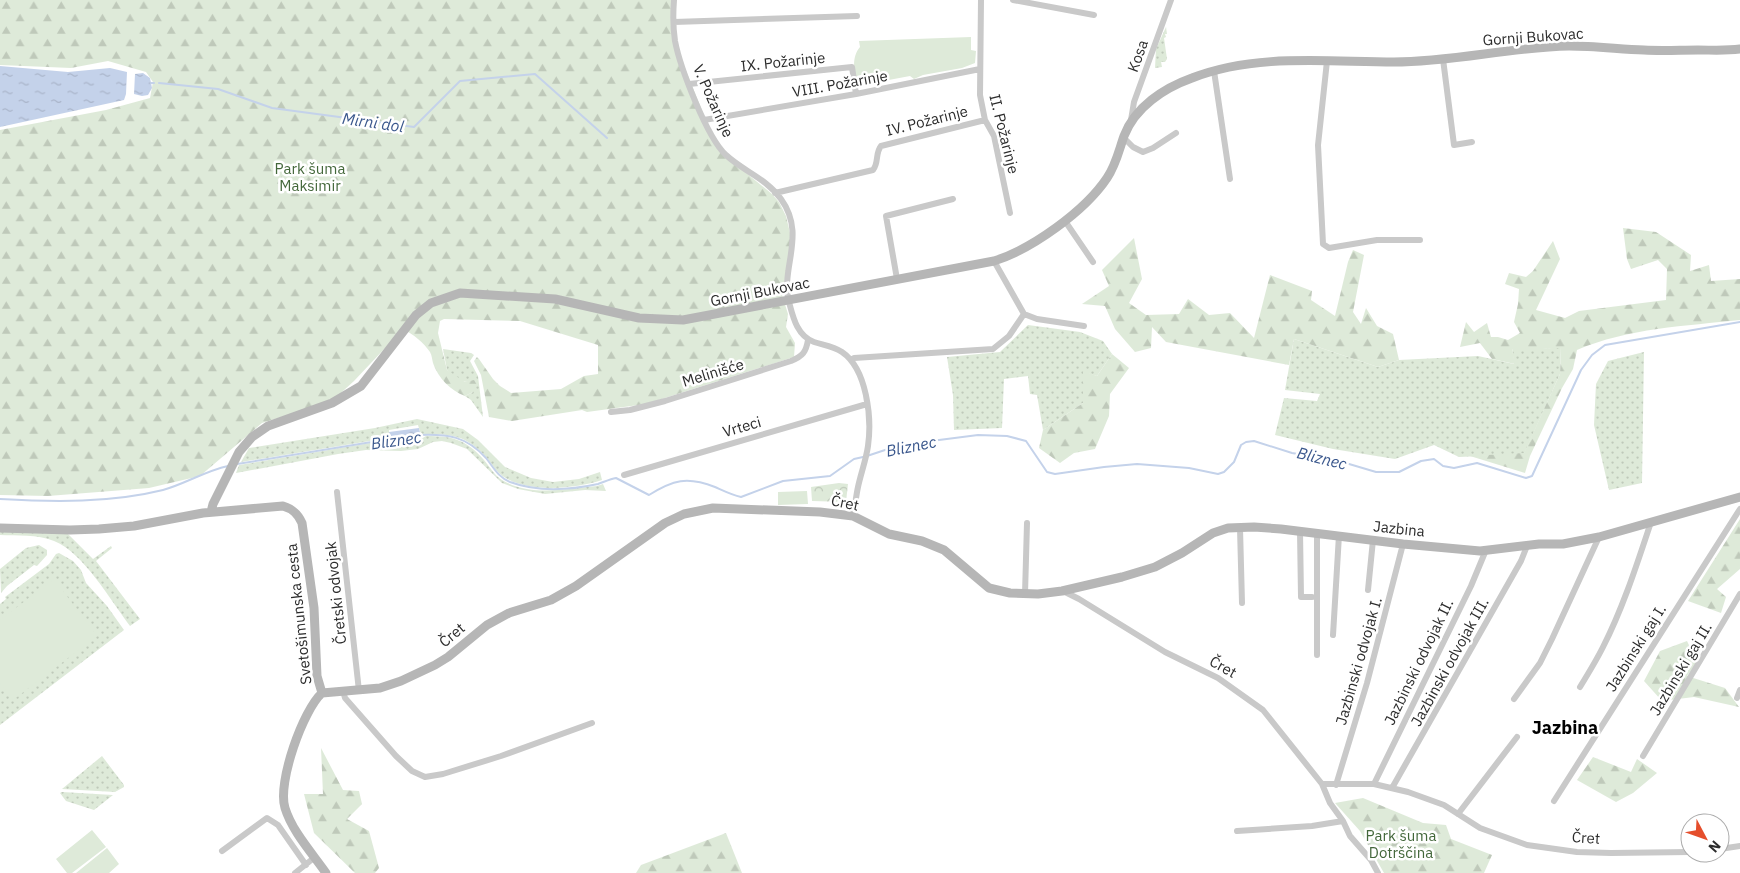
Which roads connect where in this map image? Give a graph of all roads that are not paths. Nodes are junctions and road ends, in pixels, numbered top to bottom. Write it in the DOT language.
graph roads {
  1 [pos="674,0"];
  2 [pos="981,0"];
  3 [pos="1013,0"];
  4 [pos="1170,0"];
  5 [pos="1094,15"];
  6 [pos="857,16"];
  7 [pos="674,22"];
  8 [pos="1740,49"];
  9 [pos="1444,59"];
  10 [pos="1327,61"];
  11 [pos="980,69"];
  12 [pos="1214,71"];
  13 [pos="689,84"];
  14 [pos="856,94"];
  15 [pos="704,120"];
  16 [pos="985,120"];
  17 [pos="1131,122"];
  18 [pos="1176,133"];
  19 [pos="1123,137"];
  20 [pos="1472,142"];
  21 [pos="1230,179"];
  22 [pos="775,193"];
  23 [pos="953,199"];
  24 [pos="1010,213"];
  25 [pos="1064,221"];
  26 [pos="1420,240"];
  27 [pos="994,261"];
  28 [pos="1093,262"];
  29 [pos="897,279"];
  30 [pos="789,301"];
  31 [pos="1024,314"];
  32 [pos="1084,326"];
  33 [pos="808,340"];
  34 [pos="851,360"];
  35 [pos="867,404"];
  36 [pos="611,412"];
  37 [pos="624,475"];
  38 [pos="337,492"];
  39 [pos="1740,497"];
  40 [pos="1740,508"];
  41 [pos="211,512"];
  42 [pos="853,516"];
  43 [pos="1651,522"];
  44 [pos="1027,523"];
  45 [pos="0,528"];
  46 [pos="1240,528"];
  47 [pos="1300,531"];
  48 [pos="1317,532"];
  49 [pos="1338,536"];
  50 [pos="1599,537"];
  51 [pos="1374,540"];
  52 [pos="1403,544"];
  53 [pos="1527,546"];
  54 [pos="1486,550"];
  55 [pos="1368,590"];
  56 [pos="1062,591"];
  57 [pos="1025,594"];
  58 [pos="1740,594"];
  59 [pos="1312,597"];
  60 [pos="1242,603"];
  61 [pos="1333,635"];
  62 [pos="1317,655"];
  63 [pos="1580,688"];
  64 [pos="358,690"];
  65 [pos="1740,690"];
  66 [pos="343,691"];
  67 [pos="322,693"];
  68 [pos="1737,698"];
  69 [pos="1514,699"];
  70 [pos="592,723"];
  71 [pos="1517,737"];
  72 [pos="1644,756"];
  73 [pos="1322,784"];
  74 [pos="1336,784"];
  75 [pos="1374,784"];
  76 [pos="1392,788"];
  77 [pos="1554,801"];
  78 [pos="1458,814"];
  79 [pos="1343,821"];
  80 [pos="1237,831"];
  81 [pos="222,851"];
  82 [pos="1680,852"];
  83 [pos="315,857"];
  84 [pos="306,865"];
  85 [pos="295,873"];
  86 [pos="326,873"];
  87 [pos="1378,873"];
  1 -- 7 [label="street, V. Požarinje"];
  2 -- 11 [label="street, II. Požarinje"];
  3 -- 5 [label="street"];
  4 -- 17 [label="street, Kosa"];
  6 -- 7 [label="street"];
  7 -- 13 [label="street, V. Požarinje"];
  8 -- 9 [label="street, Gornji Bukovac"];
  9 -- 10 [label="street, Gornji Bukovac"];
  9 -- 20 [label="street"];
  10 -- 12 [label="street, Gornji Bukovac"];
  10 -- 26 [label="street"];
  11 -- 14 [label="street, VIII. Požarinje"];
  11 -- 16 [label="street, II. Požarinje"];
  12 -- 17 [label="street, Gornji Bukovac"];
  12 -- 21 [label="street"];
  13 -- 14 [label="street, IX. Požarinje"];
  13 -- 15 [label="street, V. Požarinje"];
  14 -- 15 [label="street, VIII. Požarinje"];
  15 -- 22 [label="street, V. Požarinje"];
  16 -- 22 [label="street, IV. Požarinje"];
  16 -- 24 [label="street, II. Požarinje"];
  17 -- 19 [label="street, Gornji Bukovac"];
  18 -- 19 [label="street"];
  19 -- 25 [label="street, Gornji Bukovac"];
  22 -- 30 [label="street, V. Požarinje"];
  23 -- 29 [label="street"];
  25 -- 27 [label="street, Gornji Bukovac"];
  25 -- 28 [label="street"];
  27 -- 29 [label="street, Gornji Bukovac"];
  27 -- 31 [label="street"];
  29 -- 30 [label="street, Gornji Bukovac"];
  30 -- 33 [label="street"];
  30 -- 41 [label="street, Gornji Bukovac"];
  31 -- 32 [label="street"];
  31 -- 34 [label="street"];
  33 -- 34 [label="street"];
  33 -- 36 [label="street, Melinišće"];
  34 -- 35 [label="street"];
  35 -- 37 [label="street, Vrteci"];
  35 -- 42 [label="street"];
  38 -- 64 [label="street, Čretski odvojak"];
  39 -- 43 [label="street, Jazbina"];
  40 -- 77 [label="street, Jazbinski gaj I."];
  41 -- 45 [label="street, Svetošimunska cesta"];
  41 -- 67 [label="street, Svetošimunska cesta"];
  42 -- 57 [label="street, Čret"];
  42 -- 64 [label="street, Čret"];
  43 -- 50 [label="street, Jazbina"];
  43 -- 63 [label="street"];
  44 -- 57 [label="street"];
  46 -- 47 [label="street, Jazbina"];
  46 -- 56 [label="street, Jazbina"];
  46 -- 60 [label="street"];
  47 -- 48 [label="street, Jazbina"];
  47 -- 59 [label="street"];
  48 -- 49 [label="street, Jazbina"];
  48 -- 62 [label="street"];
  49 -- 51 [label="street, Jazbina"];
  49 -- 61 [label="street"];
  50 -- 53 [label="street, Jazbina"];
  50 -- 69 [label="street"];
  51 -- 52 [label="street, Jazbina"];
  51 -- 55 [label="street"];
  52 -- 54 [label="street, Jazbina"];
  52 -- 74 [label="street, Jazbinski odvojak I."];
  53 -- 54 [label="street, Jazbina"];
  53 -- 76 [label="street, Jazbinski odvojak III."];
  54 -- 75 [label="street, Jazbinski odvojak II."];
  56 -- 57 [label="street, Čret"];
  56 -- 73 [label="street, Čret"];
  58 -- 72 [label="street, Jazbinski gaj II."];
  64 -- 66 [label="street, Čret"];
  65 -- 68 [label="street"];
  66 -- 67 [label="street, Čret"];
  66 -- 70 [label="street"];
  67 -- 83 [label="street, Svetošimunska cesta"];
  71 -- 78 [label="street"];
  73 -- 74 [label="street, Čret"];
  73 -- 79 [label="street, Čret"];
  74 -- 75 [label="street, Čret"];
  75 -- 76 [label="street, Čret"];
  76 -- 78 [label="street, Čret"];
  78 -- 82 [label="street, Čret"];
  79 -- 80 [label="street"];
  79 -- 87 [label="street, Čret"];
  81 -- 84 [label="street"];
  83 -- 84 [label="street"];
  83 -- 86 [label="street, Svetošimunska cesta"];
  84 -- 85 [label="street"];
}
